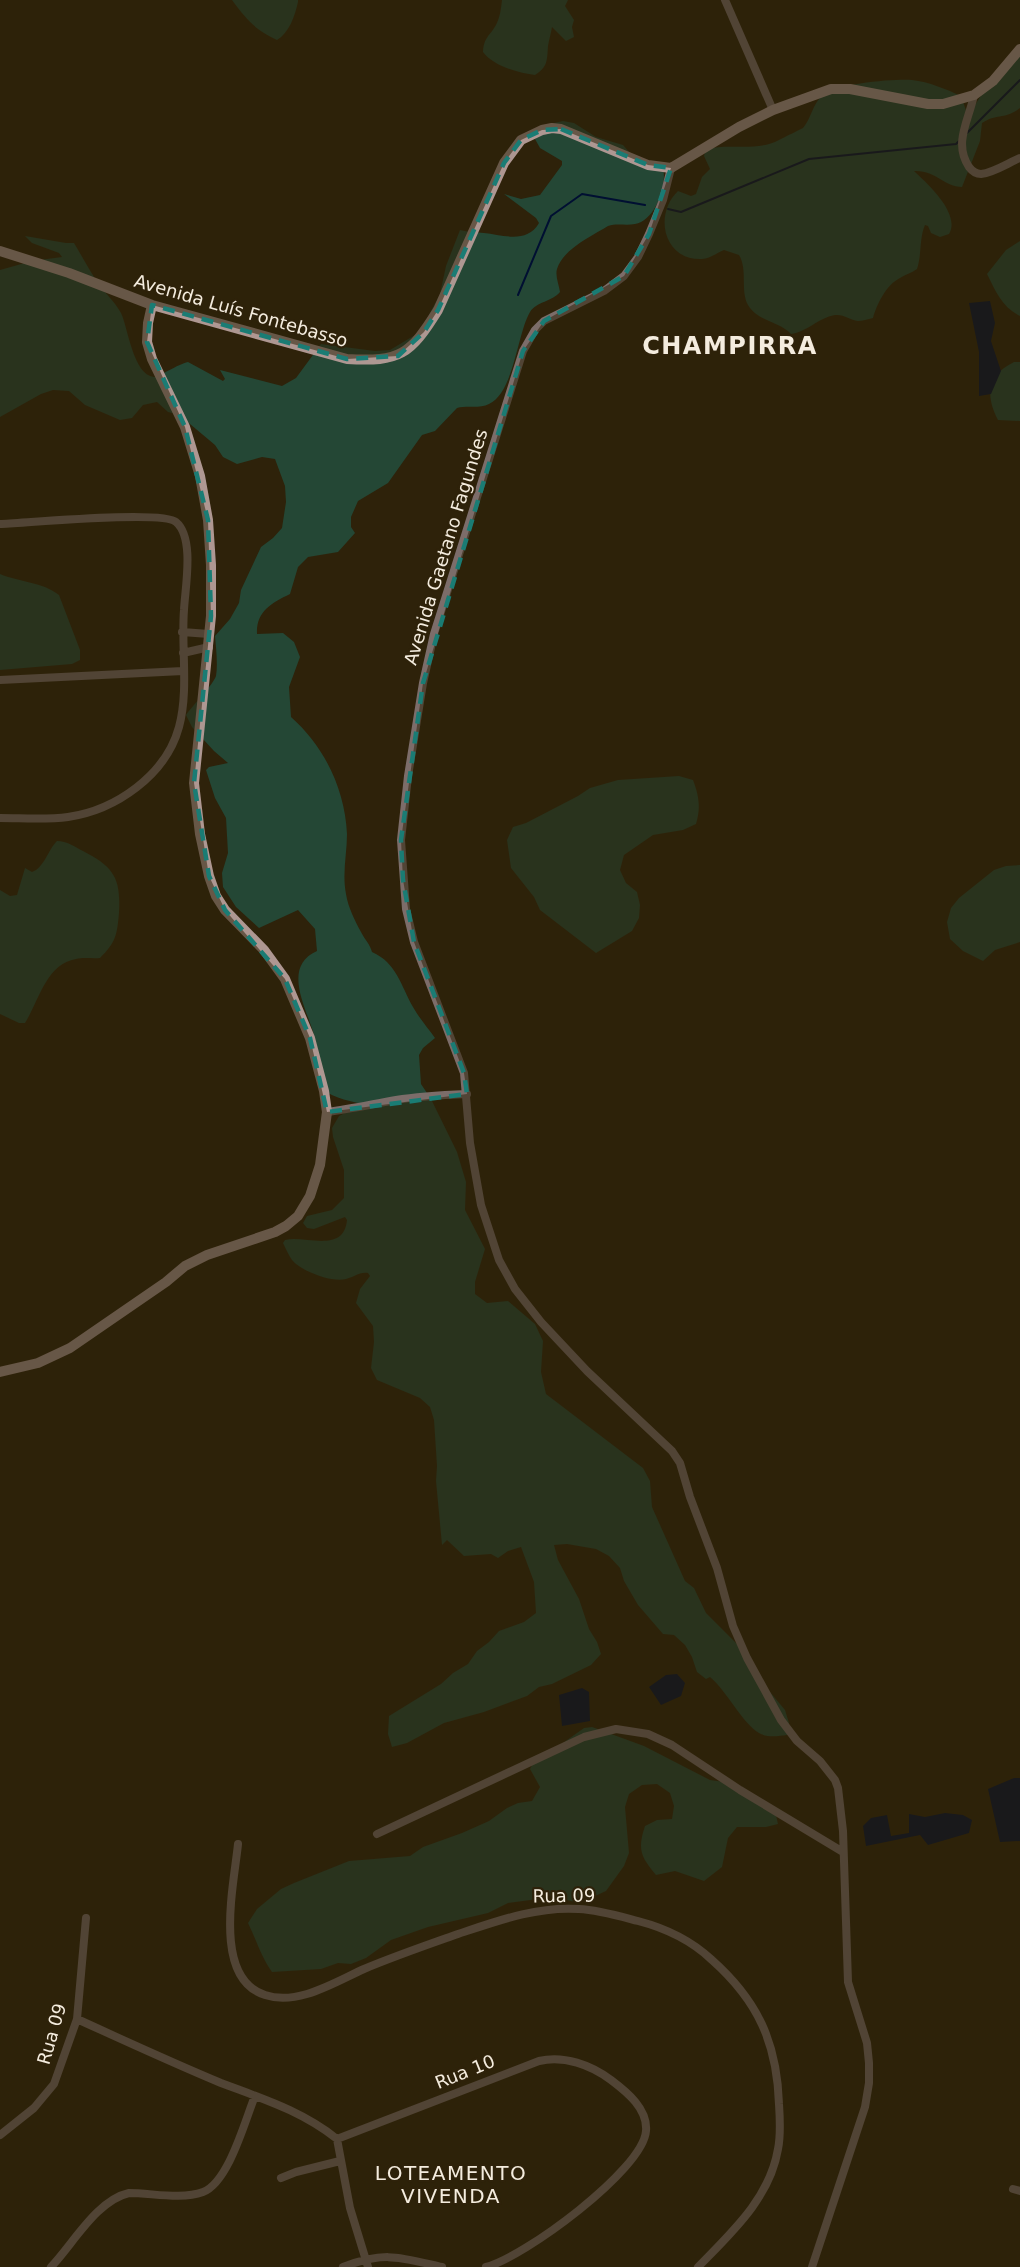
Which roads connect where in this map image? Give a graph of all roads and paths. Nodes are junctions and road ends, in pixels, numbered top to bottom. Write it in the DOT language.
graph roads {
  1 [pos="725,0"];
  2 [pos="1020,49"];
  3 [pos="974,95"];
  4 [pos="773,110"];
  5 [pos="1020,158"];
  6 [pos="671,168"];
  7 [pos="0,251"];
  8 [pos="152,305"];
  9 [pos="0,524"];
  10 [pos="182,632"];
  11 [pos="209,634"];
  12 [pos="209,647"];
  13 [pos="183,653"];
  14 [pos="183,671"];
  15 [pos="0,680"];
  16 [pos="0,818"];
  17 [pos="466,1094"];
  18 [pos="327,1112"];
  19 [pos="0,1372"];
  20 [pos="376,1834"];
  21 [pos="238,1844"];
  22 [pos="843,1852"];
  23 [pos="86,1918"];
  24 [pos="77,2019"];
  25 [pos="255,2096"];
  26 [pos="0,2135"];
  27 [pos="337,2139"];
  28 [pos="340,2162"];
  29 [pos="281,2178"];
  30 [pos="367,2263"];
  31 [pos="51,2267"];
  32 [pos="343,2267"];
  33 [pos="442,2267"];
  34 [pos="486,2267"];
  35 [pos="698,2267"];
  36 [pos="812,2267"];
  1 -- 4 [label="street"];
  2 -- 3 [label="street"];
  3 -- 4 [label="street"];
  3 -- 5 [label="street"];
  4 -- 6 [label="street"];
  6 -- 8 [label="street, Avenida Luís Fontebasso"];
  6 -- 17 [label="street, Avenida Gaetano Fagundes"];
  7 -- 8 [label="street, Avenida Luís Fontebasso"];
  8 -- 11 [label="street"];
  9 -- 10 [label="street"];
  10 -- 11 [label="street"];
  10 -- 13 [label="street"];
  11 -- 12 [label="street"];
  12 -- 13 [label="street"];
  12 -- 18 [label="street"];
  13 -- 14 [label="street"];
  14 -- 15 [label="street"];
  14 -- 16 [label="street"];
  17 -- 18 [label="street"];
  17 -- 22 [label="street, Avenida Gaetano Fagundes"];
  18 -- 19 [label="street"];
  20 -- 22 [label="street"];
  21 -- 35 [label="street, Rua 09"];
  22 -- 36 [label="street, Avenida Gaetano Fagundes"];
  23 -- 24 [label="street, Rua 09"];
  24 -- 25 [label="street"];
  24 -- 26 [label="street, Rua 09"];
  25 -- 27 [label="street"];
  25 -- 31 [label="street"];
  27 -- 28 [label="street"];
  27 -- 34 [label="street, Rua 10"];
  28 -- 29 [label="street"];
  28 -- 30 [label="street"];
  30 -- 32 [label="street"];
  30 -- 33 [label="street"];
}
